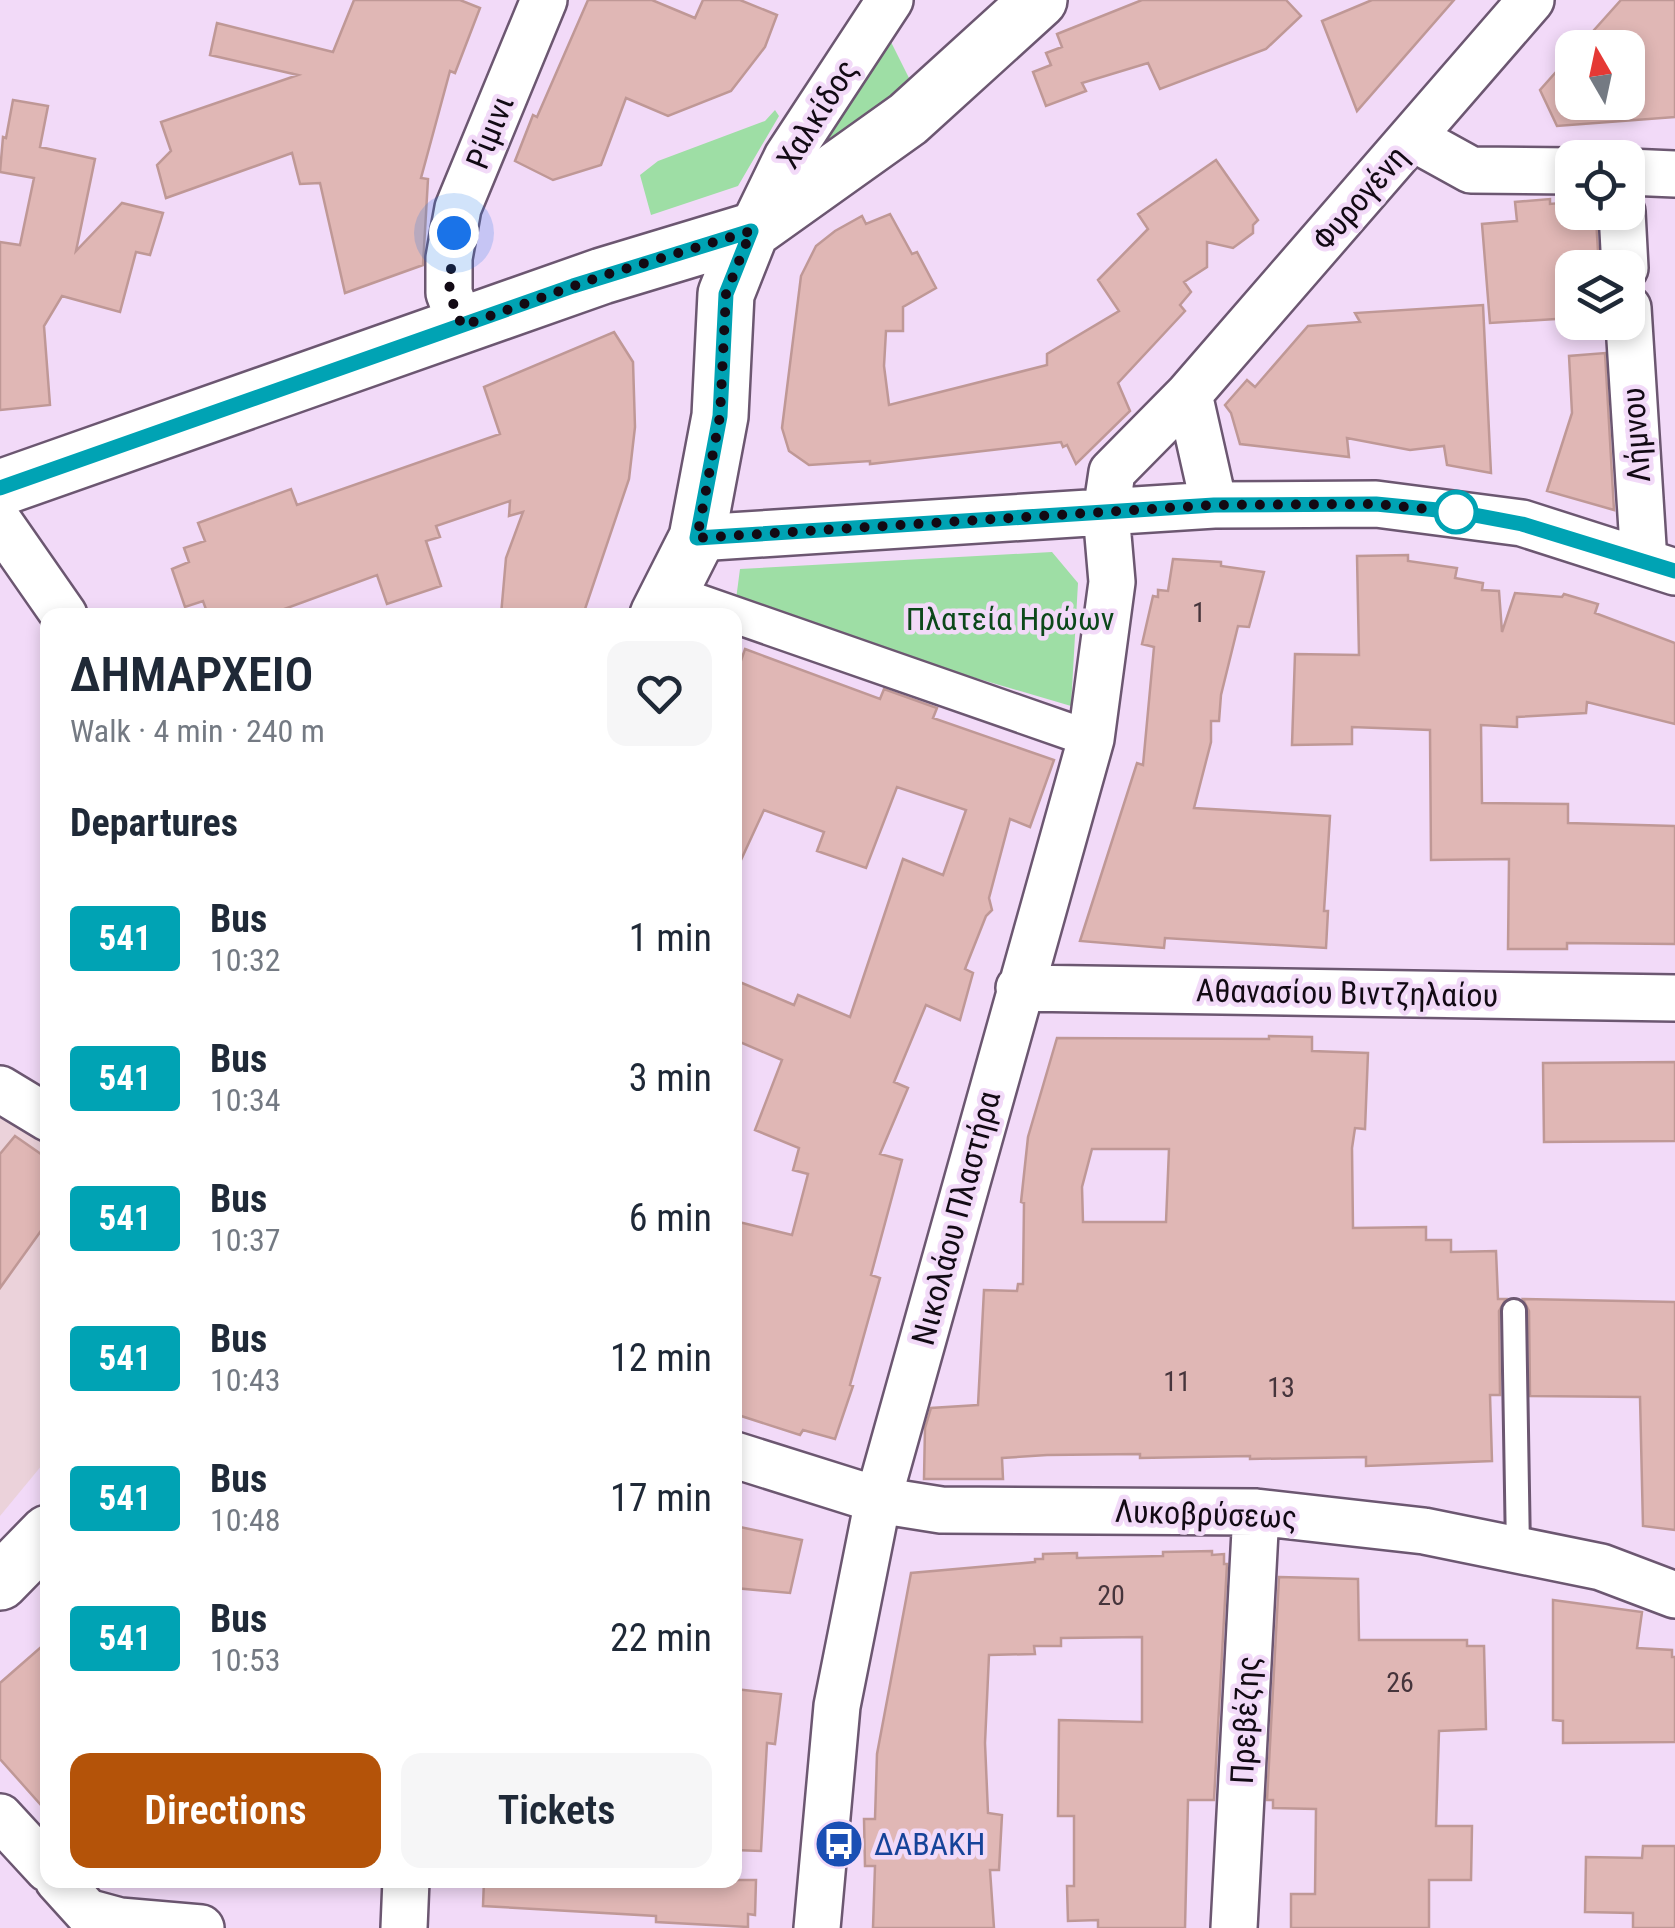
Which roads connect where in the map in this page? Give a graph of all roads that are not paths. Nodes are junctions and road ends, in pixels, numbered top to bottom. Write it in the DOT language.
graph roads {
  1 [pos="544,0"];
  2 [pos="890,0"];
  3 [pos="1039,0"];
  4 [pos="1531,0"];
  5 [pos="1413,138"];
  6 [pos="1555,171"];
  7 [pos="1645,173"];
  8 [pos="1675,174"];
  9 [pos="751,231"];
  10 [pos="462,326"];
  11 [pos="1632,340"];
  12 [pos="1189,394"];
  13 [pos="0,488"];
  14 [pos="1214,505"];
  15 [pos="1106,512"];
  16 [pos="0,523"];
  17 [pos="697,538"];
  18 [pos="1659,567"];
  19 [pos="664,604"];
  20 [pos="59,608"];
  21 [pos="742,629"];
  22 [pos="1090,739"];
  23 [pos="1019,988"];
  24 [pos="1675,998"];
  25 [pos="0,1089"];
  26 [pos="40,1113"];
  27 [pos="1514,1311"];
  28 [pos="742,1457"];
  29 [pos="878,1500"];
  30 [pos="1256,1512"];
  31 [pos="40,1541"];
  32 [pos="1518,1550"];
  33 [pos="0,1582"];
  34 [pos="1675,1595"];
  35 [pos="0,1817"];
  36 [pos="40,1860"];
  37 [pos="65,1888"];
  38 [pos="406,1888"];
  39 [pos="201,1928"];
  40 [pos="404,1928"];
  41 [pos="817,1928"];
  42 [pos="1234,1928"];
  1 -- 10 [label="street, Ρίμινι"];
  2 -- 9 [label="street, Χαλκίδος"];
  3 -- 9 [label="main road"];
  4 -- 5 [label="street, Φυρογένη"];
  5 -- 6 [label="street"];
  5 -- 12 [label="street, Φυρογένη"];
  7 -- 8 [label="street"];
  9 -- 10 [label="main road"];
  9 -- 17 [label="main road"];
  10 -- 13 [label="main road"];
  11 -- 18 [label="street, Λήμνου"];
  12 -- 14 [label="street"];
  12 -- 15 [label="street, Φυρογένη"];
  14 -- 15 [label="street"];
  14 -- 18 [label="street"];
  15 -- 17 [label="street"];
  15 -- 22 [label="street, Νικολάου Πλαστήρα"];
  16 -- 20 [label="street"];
  17 -- 19 [label="main road"];
  21 -- 22 [label="street"];
  22 -- 23 [label="street, Νικολάου Πλαστήρα"];
  23 -- 24 [label="street, Αθανασίου Βιντζηλαίου"];
  23 -- 29 [label="street, Νικολάου Πλαστήρα"];
  25 -- 26 [label="street"];
  27 -- 32 [label="lane"];
  28 -- 29 [label="street, Λυκοβρύσεως"];
  29 -- 30 [label="street, Λυκοβρύσεως"];
  29 -- 41 [label="street, Νικολάου Πλαστήρα"];
  30 -- 32 [label="street, Λυκοβρύσεως"];
  30 -- 42 [label="street, Πρεβέζης"];
  31 -- 33 [label="main road"];
  32 -- 34 [label="street, Λυκοβρύσεως"];
  35 -- 36 [label="street"];
  37 -- 39 [label="street"];
  38 -- 40 [label="street"];
}
